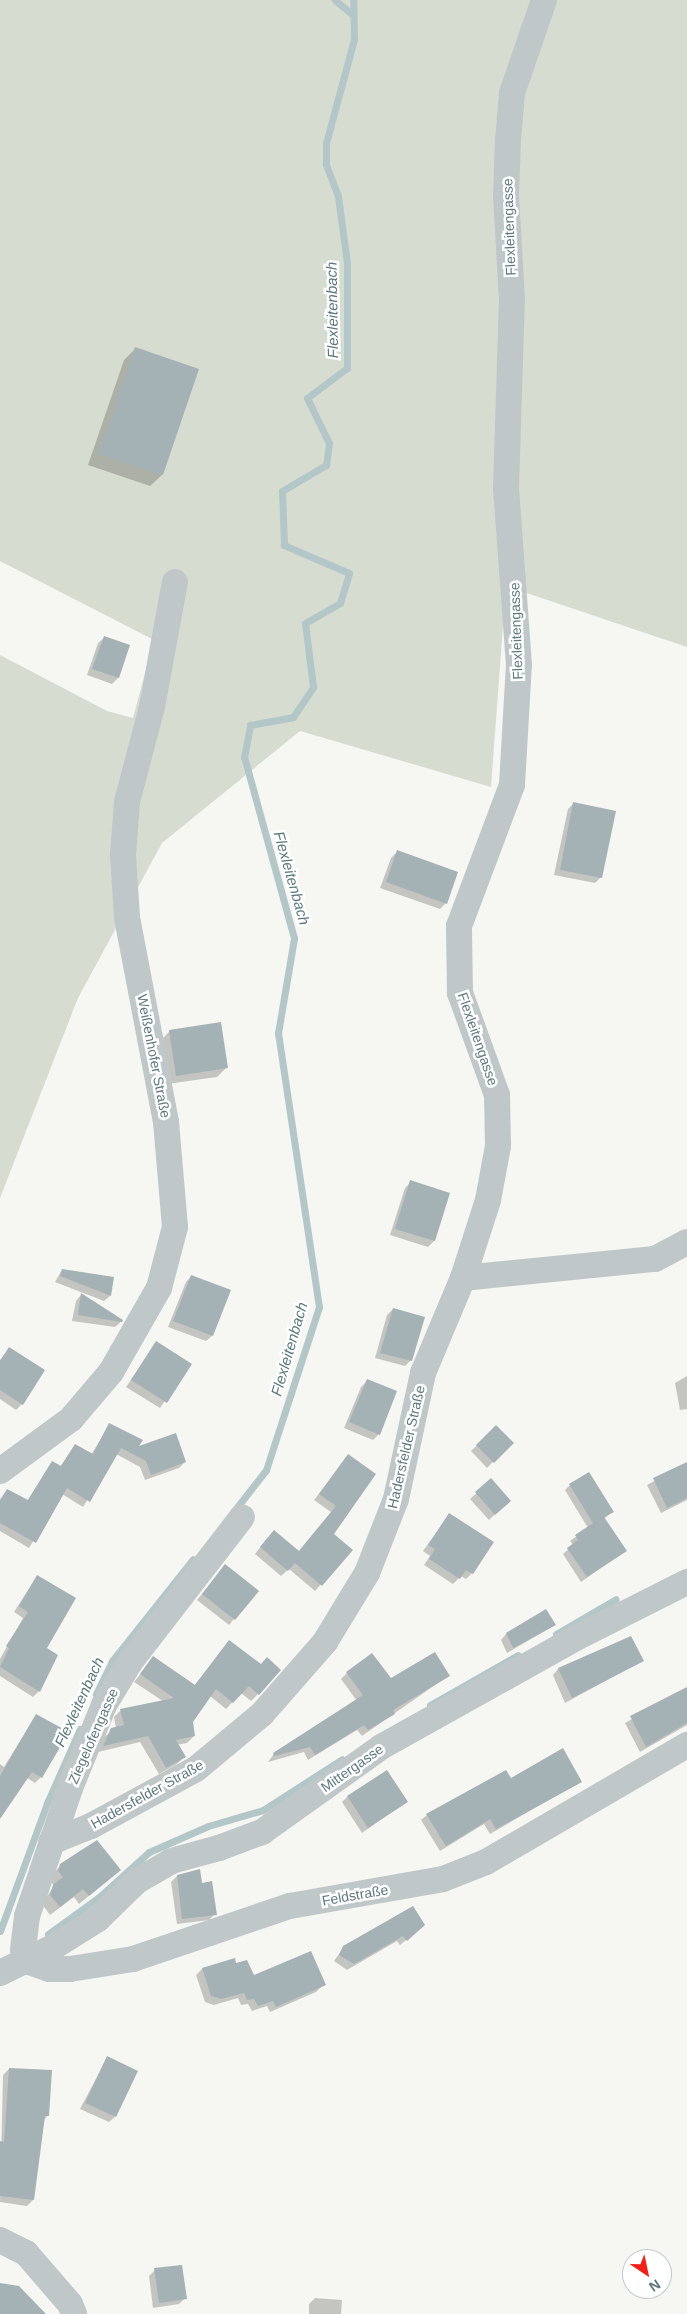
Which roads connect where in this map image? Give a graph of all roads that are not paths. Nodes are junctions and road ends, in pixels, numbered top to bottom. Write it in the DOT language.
graph roads {
  1 [pos="544,0"];
  2 [pos="175,582"];
  3 [pos="687,1242"];
  4 [pos="463,1278"];
  5 [pos="0,1471"];
  6 [pos="242,1517"];
  7 [pos="687,1582"];
  8 [pos="687,1744"];
  9 [pos="51,1842"];
  10 [pos="26,1961"];
  11 [pos="0,1973"];
  12 [pos="0,2240"];
  13 [pos="74,2314"];
  1 -- 4 [label="street, Flexleitengasse"];
  2 -- 5 [label="street, Weißenhofer Straße"];
  3 -- 4 [label="street"];
  4 -- 9 [label="street, Hadersfelder Straße"];
  6 -- 9 [label="street, Ziegelofengasse"];
  7 -- 10 [label="street, Mittergasse"];
  8 -- 10 [label="street, Feldstraße"];
  9 -- 10 [label="street, Ziegelofengasse"];
  10 -- 11 [label="street"];
  12 -- 13 [label="street"];
}
